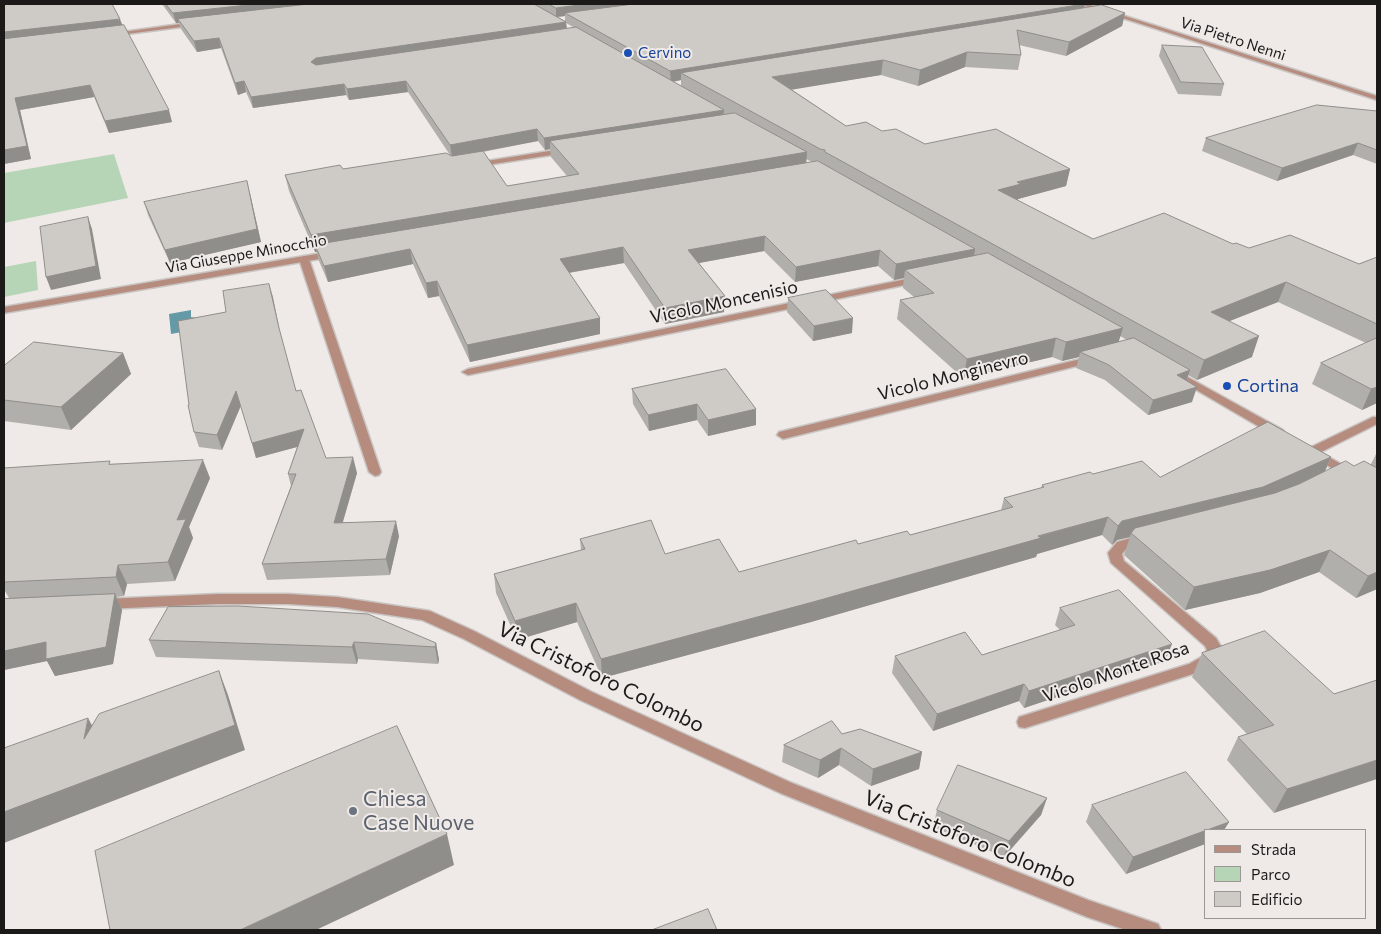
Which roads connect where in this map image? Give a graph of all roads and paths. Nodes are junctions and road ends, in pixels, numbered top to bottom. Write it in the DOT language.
graph roads {
  1 [pos="1082,4"];
  2 [pos="1110,13"];
  3 [pos="1090,17"];
  4 [pos="207,23"];
  5 [pos="99,36"];
  6 [pos="1377,98"];
  7 [pos="581,148"];
  8 [pos="464,166"];
  9 [pos="343,252"];
  10 [pos="304,259"];
  11 [pos="928,278"];
  12 [pos="4,310"];
  13 [pos="1103,356"];
  14 [pos="1166,368"];
  15 [pos="468,372"];
  16 [pos="1377,420"];
  17 [pos="783,435"];
  18 [pos="1286,437"];
  19 [pos="1345,471"];
  20 [pos="375,472"];
  21 [pos="1328,479"];
  22 [pos="1377,489"];
  23 [pos="1158,536"];
  24 [pos="91,605"];
  25 [pos="1025,722"];
  26 [pos="1151,930"];
  1 -- 2 [label="street, Via Pietro Nenni"];
  2 -- 3 [label="street"];
  2 -- 6 [label="street, Via Pietro Nenni"];
  4 -- 5 [label="street"];
  7 -- 8 [label="street"];
  9 -- 10 [label="street, Via Giuseppe Minocchio"];
  10 -- 12 [label="street, Via Giuseppe Minocchio"];
  10 -- 20 [label="street"];
  11 -- 15 [label="street, Vicolo Moncenisio"];
  13 -- 17 [label="street, Vicolo Monginevro"];
  14 -- 18 [label="street"];
  16 -- 19 [label="street"];
  19 -- 21 [label="street"];
  19 -- 22 [label="street"];
  23 -- 25 [label="street, Vicolo Monte Rosa"];
  24 -- 26 [label="street, Via Cristoforo Colombo"];
}
